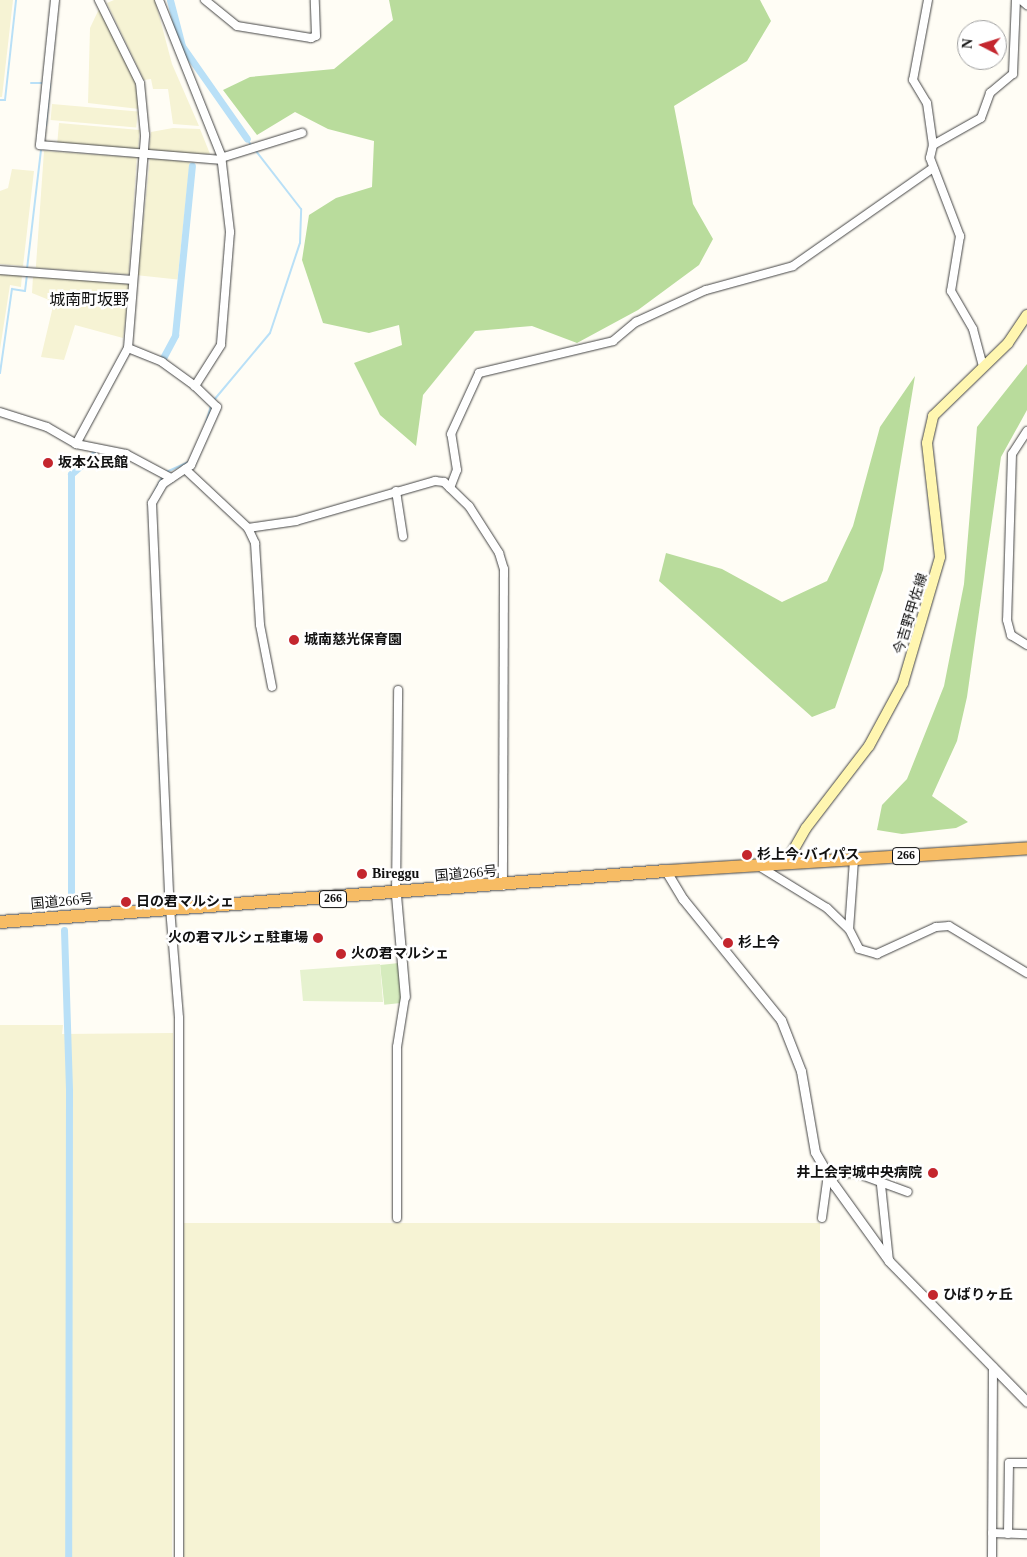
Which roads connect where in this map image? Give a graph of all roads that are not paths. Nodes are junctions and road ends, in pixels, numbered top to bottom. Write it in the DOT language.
graph roads {
  1 [pos="55,0"];
  2 [pos="94,0"];
  3 [pos="100,0"];
  4 [pos="159,0"];
  5 [pos="204,0"];
  6 [pos="315,0"];
  7 [pos="928,0"];
  8 [pos="1016,0"];
  9 [pos="1021,0"];
  10 [pos="1027,5"];
  11 [pos="302,133"];
  12 [pos="934,144"];
  13 [pos="143,155"];
  14 [pos="221,159"];
  15 [pos="933,168"];
  16 [pos="0,270"];
  17 [pos="133,280"];
  18 [pos="1027,315"];
  19 [pos="128,348"];
  20 [pos="983,367"];
  21 [pos="195,386"];
  22 [pos="0,412"];
  23 [pos="1027,431"];
  24 [pos="76,444"];
  25 [pos="185,469"];
  26 [pos="171,478"];
  27 [pos="450,488"];
  28 [pos="396,491"];
  29 [pos="248,528"];
  30 [pos="403,536"];
  31 [pos="1027,645"];
  32 [pos="272,687"];
  33 [pos="398,690"];
  34 [pos="1027,848"];
  35 [pos="854,860"];
  36 [pos="786,863"];
  37 [pos="754,865"];
  38 [pos="666,871"];
  39 [pos="503,886"];
  40 [pos="396,895"];
  41 [pos="170,908"];
  42 [pos="0,922"];
  43 [pos="850,929"];
  44 [pos="1027,972"];
  45 [pos="405,996"];
  46 [pos="828,1174"];
  47 [pos="881,1186"];
  48 [pos="908,1192"];
  49 [pos="397,1218"];
  50 [pos="822,1218"];
  51 [pos="889,1261"];
  52 [pos="993,1364"];
  53 [pos="1027,1402"];
  54 [pos="1027,1463"];
  55 [pos="992,1533"];
  56 [pos="1008,1534"];
  57 [pos="1027,1534"];
  58 [pos="179,1557"];
  59 [pos="992,1557"];
  1 -- 13 [label="street"];
  2 -- 3 [label="street"];
  3 -- 13 [label="street"];
  4 -- 14 [label="street"];
  5 -- 6 [label="street"];
  7 -- 12 [label="street"];
  8 -- 12 [label="street"];
  9 -- 10 [label="street"];
  11 -- 14 [label="street"];
  12 -- 15 [label="street"];
  13 -- 14 [label="street"];
  13 -- 17 [label="street"];
  14 -- 21 [label="street"];
  15 -- 20 [label="street"];
  15 -- 27 [label="street"];
  16 -- 17 [label="street"];
  17 -- 19 [label="street"];
  18 -- 20 [label="main road, 今吉野甲佐線"];
  19 -- 21 [label="street"];
  19 -- 24 [label="street"];
  20 -- 36 [label="main road, 今吉野甲佐線"];
  21 -- 25 [label="street"];
  22 -- 24 [label="street"];
  23 -- 31 [label="street"];
  24 -- 26 [label="street"];
  25 -- 26 [label="street"];
  25 -- 29 [label="street"];
  26 -- 41 [label="street"];
  27 -- 28 [label="street"];
  27 -- 39 [label="street"];
  28 -- 29 [label="street"];
  28 -- 30 [label="street"];
  29 -- 32 [label="street"];
  33 -- 40 [label="street"];
  34 -- 35 [label="highway, 266"];
  35 -- 36 [label="highway, 266"];
  35 -- 43 [label="street"];
  36 -- 37 [label="highway, 国道266号 / 266"];
  37 -- 38 [label="highway, 国道266号 / 266"];
  37 -- 43 [label="street"];
  38 -- 39 [label="highway, 国道266号 / 266"];
  38 -- 46 [label="street"];
  39 -- 40 [label="highway, 国道266号 / 266"];
  40 -- 41 [label="highway, 国道266号 / 266"];
  40 -- 45 [label="street"];
  41 -- 42 [label="highway, 国道266号 / 266"];
  41 -- 58 [label="street"];
  43 -- 44 [label="street"];
  45 -- 49 [label="street"];
  46 -- 47 [label="street"];
  46 -- 50 [label="street"];
  46 -- 51 [label="street"];
  47 -- 48 [label="street"];
  47 -- 51 [label="street"];
  51 -- 52 [label="street"];
  52 -- 53 [label="street"];
  52 -- 55 [label="street"];
  54 -- 56 [label="street"];
  55 -- 56 [label="street"];
  55 -- 59 [label="street"];
  56 -- 57 [label="street"];
}
